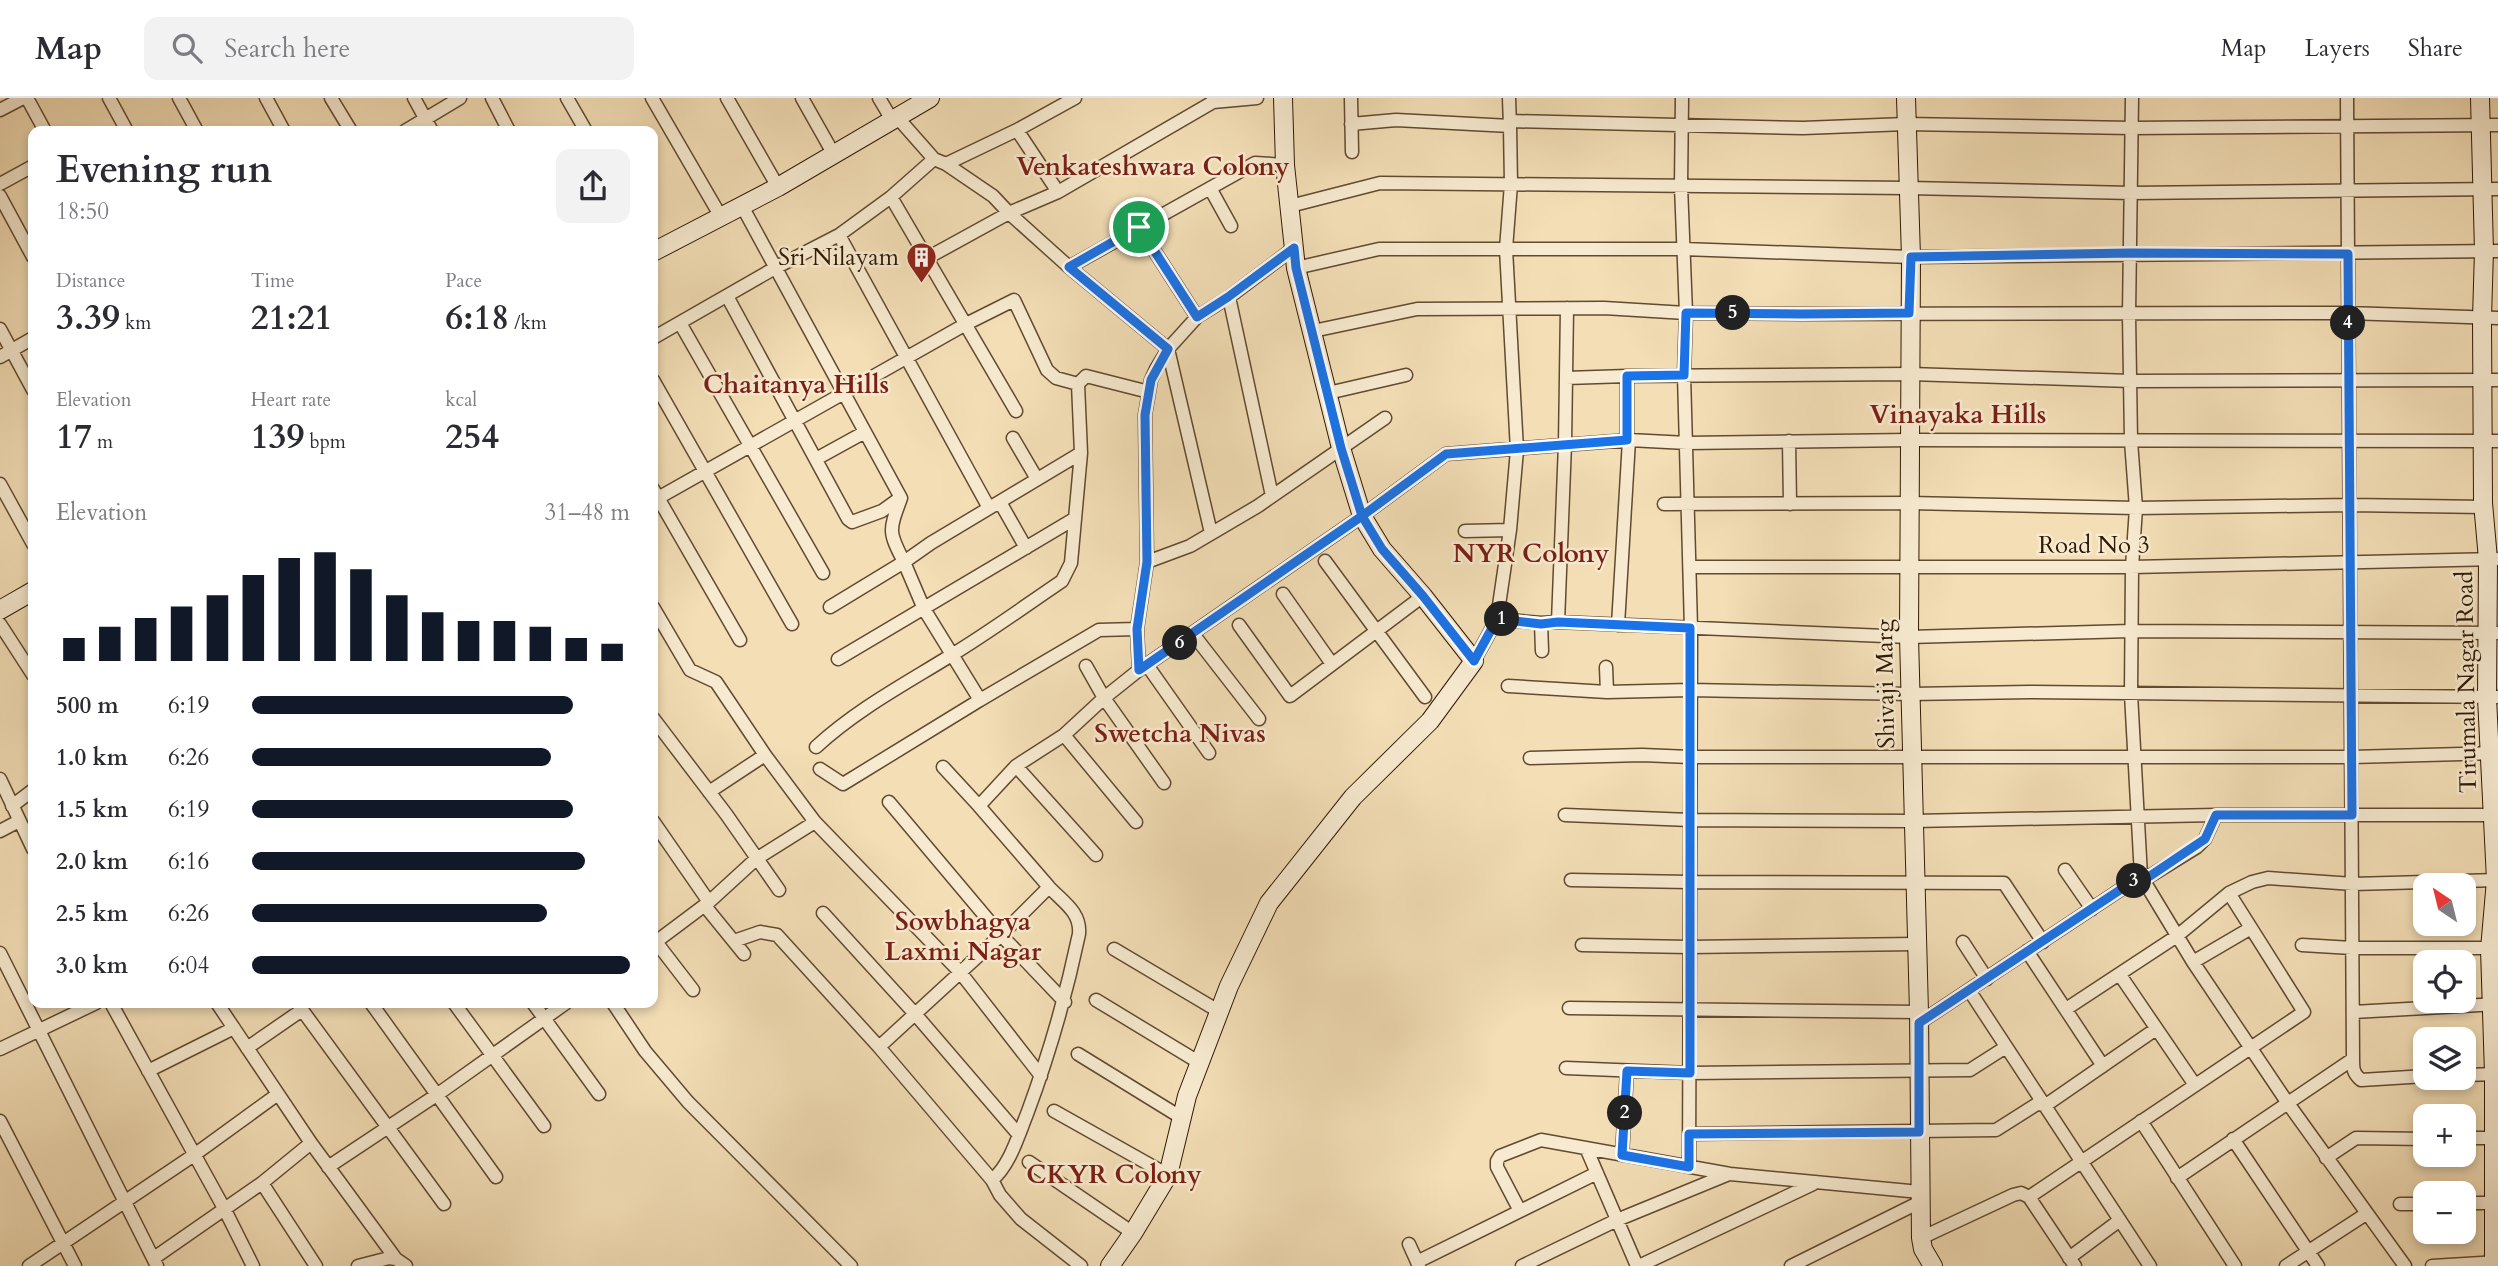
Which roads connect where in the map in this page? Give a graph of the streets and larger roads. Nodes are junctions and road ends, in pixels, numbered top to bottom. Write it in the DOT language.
graph roads {
  1 [pos="25,98"];
  2 [pos="108,98"];
  3 [pos="178,98"];
  4 [pos="266,98"];
  5 [pos="331,98"];
  6 [pos="414,98"];
  7 [pos="460,98"];
  8 [pos="492,98"];
  9 [pos="567,98"];
  10 [pos="652,98"];
  11 [pos="727,98"];
  12 [pos="802,98"];
  13 [pos="879,98"];
  14 [pos="930,98"];
  15 [pos="1076,98"];
  16 [pos="1257,98"];
  17 [pos="1283,98"];
  18 [pos="1351,98"];
  19 [pos="1509,98"];
  20 [pos="1682,98"];
  21 [pos="1906,98"];
  22 [pos="2132,98"];
  23 [pos="2347,98"];
  24 [pos="2480,98"];
  25 [pos="1213,100"];
  26 [pos="0,110"];
  27 [pos="894,118"];
  28 [pos="425,119"];
  29 [pos="1510,123"];
  30 [pos="1351,124"];
  31 [pos="1683,124"];
  32 [pos="1906,124"];
  33 [pos="2479,125"];
  34 [pos="2498,125"];
  35 [pos="43,126"];
  36 [pos="124,126"];
  37 [pos="194,126"];
  38 [pos="281,126"];
  39 [pos="348,126"];
  40 [pos="413,126"];
  41 [pos="429,126"];
  42 [pos="506,126"];
  43 [pos="583,126"];
  44 [pos="2347,127"];
  45 [pos="2131,128"];
  46 [pos="1017,130"];
  47 [pos="1352,152"];
  48 [pos="833,153"];
  49 [pos="940,162"];
  50 [pos="1285,165"];
  51 [pos="28,169"];
  52 [pos="0,184"];
  53 [pos="1511,184"];
  54 [pos="1681,186"];
  55 [pos="778,187"];
  56 [pos="1210,188"];
  57 [pos="1909,188"];
  58 [pos="2490,189"];
  59 [pos="2347,190"];
  60 [pos="1058,192"];
  61 [pos="2133,193"];
  62 [pos="0,196"];
  63 [pos="891,197"];
  64 [pos="742,206"];
  65 [pos="1290,206"];
  66 [pos="1009,213"];
  67 [pos="722,216"];
  68 [pos="1231,226"];
  69 [pos="1139,227"];
  70 [pos="838,235"];
  71 [pos="28,248"];
  72 [pos="658,248"];
  73 [pos="1294,248"];
  74 [pos="1506,249"];
  75 [pos="1683,249"];
  76 [pos="2491,251"];
  77 [pos="2129,253"];
  78 [pos="2348,254"];
  79 [pos="1911,257"];
  80 [pos="927,258"];
  81 [pos="1069,267"];
  82 [pos="775,268"];
  83 [pos="1296,268"];
  84 [pos="727,296"];
  85 [pos="1228,297"];
  86 [pos="1567,309"];
  87 [pos="1511,310"];
  88 [pos="1686,313"];
  89 [pos="1909,313"];
  90 [pos="2348,313"];
  91 [pos="2129,315"];
  92 [pos="1197,317"];
  93 [pos="2490,318"];
  94 [pos="680,323"];
  95 [pos="965,324"];
  96 [pos="0,329"];
  97 [pos="1313,331"];
  98 [pos="658,335"];
  99 [pos="28,341"];
  100 [pos="1168,349"];
  101 [pos="6,354"];
  102 [pos="905,358"];
  103 [pos="1910,374"];
  104 [pos="1406,375"];
  105 [pos="1684,375"];
  106 [pos="1627,376"];
  107 [pos="1566,378"];
  108 [pos="2490,380"];
  109 [pos="2131,381"];
  110 [pos="2349,382"];
  111 [pos="28,383"];
  112 [pos="1078,384"];
  113 [pos="658,389"];
  114 [pos="842,392"];
  115 [pos="1149,392"];
  116 [pos="1328,393"];
  117 [pos="1016,411"];
  118 [pos="1385,418"];
  119 [pos="796,419"];
  120 [pos="864,432"];
  121 [pos="1013,438"];
  122 [pos="1628,440"];
  123 [pos="1910,440"];
  124 [pos="2491,441"];
  125 [pos="1789,442"];
  126 [pos="2132,442"];
  127 [pos="2349,442"];
  128 [pos="1687,443"];
  129 [pos="1565,444"];
  130 [pos="749,445"];
  131 [pos="1341,448"];
  132 [pos="1517,450"];
  133 [pos="1081,453"];
  134 [pos="816,459"];
  135 [pos="704,470"];
  136 [pos="1037,479"];
  137 [pos="0,484"];
  138 [pos="658,492"];
  139 [pos="1272,496"];
  140 [pos="658,498"];
  141 [pos="901,498"];
  142 [pos="1790,503"];
  143 [pos="1910,503"];
  144 [pos="1689,504"];
  145 [pos="2489,504"];
  146 [pos="994,505"];
  147 [pos="1664,505"];
  148 [pos="2350,505"];
  149 [pos="2136,508"];
  150 [pos="1362,516"];
  151 [pos="1074,519"];
  152 [pos="1510,530"];
  153 [pos="1465,531"];
  154 [pos="1211,533"];
  155 [pos="28,535"];
  156 [pos="1026,548"];
  157 [pos="2493,559"];
  158 [pos="1325,561"];
  159 [pos="2350,561"];
  160 [pos="904,562"];
  161 [pos="1147,562"];
  162 [pos="1909,565"];
  163 [pos="1690,566"];
  164 [pos="2132,567"];
  165 [pos="823,573"];
  166 [pos="28,593"];
  167 [pos="1283,594"];
  168 [pos="1423,596"];
  169 [pos="830,607"];
  170 [pos="924,609"];
  171 [pos="0,610"];
  172 [pos="658,616"];
  173 [pos="1497,619"];
  174 [pos="1558,622"];
  175 [pos="0,624"];
  176 [pos="792,624"];
  177 [pos="1541,624"];
  178 [pos="1240,625"];
  179 [pos="1618,625"];
  180 [pos="1690,628"];
  181 [pos="1137,629"];
  182 [pos="1376,631"];
  183 [pos="2130,631"];
  184 [pos="2351,632"];
  185 [pos="2493,633"];
  186 [pos="1193,634"];
  187 [pos="1909,637"];
  188 [pos="740,640"];
  189 [pos="1542,651"];
  190 [pos="952,655"];
  191 [pos="838,659"];
  192 [pos="1474,661"];
  193 [pos="1332,664"];
  194 [pos="1086,666"];
  195 [pos="28,667"];
  196 [pos="1143,667"];
  197 [pos="1606,667"];
  198 [pos="1508,686"];
  199 [pos="1690,690"];
  200 [pos="1607,692"];
  201 [pos="1910,694"];
  202 [pos="2131,694"];
  203 [pos="1425,696"];
  204 [pos="2351,697"];
  205 [pos="1104,698"];
  206 [pos="2493,698"];
  207 [pos="980,700"];
  208 [pos="1259,719"];
  209 [pos="658,725"];
  210 [pos="1064,735"];
  211 [pos="816,747"];
  212 [pos="2495,752"];
  213 [pos="1209,753"];
  214 [pos="765,755"];
  215 [pos="2135,755"];
  216 [pos="1690,757"];
  217 [pos="1911,757"];
  218 [pos="2352,757"];
  219 [pos="1530,758"];
  220 [pos="1016,766"];
  221 [pos="943,767"];
  222 [pos="820,769"];
  223 [pos="0,779"];
  224 [pos="1164,783"];
  225 [pos="709,792"];
  226 [pos="28,794"];
  227 [pos="889,802"];
  228 [pos="12,806"];
  229 [pos="979,806"];
  230 [pos="1565,815"];
  231 [pos="2216,815"];
  232 [pos="2352,815"];
  233 [pos="2495,815"];
  234 [pos="2137,816"];
  235 [pos="1690,820"];
  236 [pos="19,821"];
  237 [pos="1913,821"];
  238 [pos="815,822"];
  239 [pos="1136,822"];
  240 [pos="658,829"];
  241 [pos="0,831"];
  242 [pos="28,839"];
  243 [pos="1096,855"];
  244 [pos="756,859"];
  245 [pos="2065,870"];
  246 [pos="2141,876"];
  247 [pos="1571,880"];
  248 [pos="2497,880"];
  249 [pos="1690,882"];
  250 [pos="1916,882"];
  251 [pos="2353,884"];
  252 [pos="1049,887"];
  253 [pos="779,890"];
  254 [pos="2229,893"];
  255 [pos="707,904"];
  256 [pos="2092,909"];
  257 [pos="823,913"];
  258 [pos="2251,928"];
  259 [pos="1002,934"];
  260 [pos="2177,936"];
  261 [pos="658,939"];
  262 [pos="734,941"];
  263 [pos="1963,942"];
  264 [pos="2043,942"];
  265 [pos="1916,943"];
  266 [pos="2302,944"];
  267 [pos="1582,945"];
  268 [pos="658,947"];
  269 [pos="1689,947"];
  270 [pos="2353,948"];
  271 [pos="2494,948"];
  272 [pos="1114,949"];
  273 [pos="2027,951"];
  274 [pos="0,953"];
  275 [pos="744,954"];
  276 [pos="2193,962"];
  277 [pos="960,972"];
  278 [pos="2120,975"];
  279 [pos="1987,979"];
  280 [pos="693,990"];
  281 [pos="1969,990"];
  282 [pos="1096,1000"];
  283 [pos="1065,1002"];
  284 [pos="2494,1004"];
  285 [pos="85,1008"];
  286 [pos="114,1008"];
  287 [pos="220,1008"];
  288 [pos="298,1008"];
  289 [pos="300,1008"];
  290 [pos="376,1008"];
  291 [pos="458,1008"];
  292 [pos="537,1008"];
  293 [pos="559,1008"];
  294 [pos="616,1008"];
  295 [pos="1569,1008"];
  296 [pos="1689,1008"];
  297 [pos="2066,1009"];
  298 [pos="1220,1012"];
  299 [pos="2353,1012"];
  300 [pos="916,1015"];
  301 [pos="1919,1017"];
  302 [pos="544,1018"];
  303 [pos="234,1028"];
  304 [pos="38,1029"];
  305 [pos="2157,1029"];
  306 [pos="879,1047"];
  307 [pos="2006,1047"];
  308 [pos="2252,1047"];
  309 [pos="247,1048"];
  310 [pos="0,1049"];
  311 [pos="492,1054"];
  312 [pos="1078,1054"];
  313 [pos="2353,1059"];
  314 [pos="1200,1063"];
  315 [pos="2103,1066"];
  316 [pos="1566,1068"];
  317 [pos="148,1071"];
  318 [pos="1627,1071"];
  319 [pos="1918,1072"];
  320 [pos="1690,1073"];
  321 [pos="2496,1074"];
  322 [pos="2476,1075"];
  323 [pos="1041,1076"];
  324 [pos="2413,1077"];
  325 [pos="2195,1085"];
  326 [pos="278,1094"];
  327 [pos="438,1094"];
  328 [pos="600,1094"];
  329 [pos="2287,1102"];
  330 [pos="2046,1105"];
  331 [pos="1054,1111"];
  332 [pos="1182,1118"];
  333 [pos="0,1121"];
  334 [pos="2141,1121"];
  335 [pos="544,1126"];
  336 [pos="386,1127"];
  337 [pos="1919,1132"];
  338 [pos="1689,1134"];
  339 [pos="1019,1135"];
  340 [pos="2476,1138"];
  341 [pos="2496,1138"];
  342 [pos="2233,1139"];
  343 [pos="2413,1139"];
  344 [pos="311,1143"];
  345 [pos="1587,1150"];
  346 [pos="194,1155"];
  347 [pos="1622,1155"];
  348 [pos="2326,1158"];
  349 [pos="2081,1161"];
  350 [pos="1029,1162"];
  351 [pos="328,1167"];
  352 [pos="1689,1167"];
  353 [pos="1597,1173"];
  354 [pos="1730,1174"];
  355 [pos="1168,1175"];
  356 [pos="496,1177"];
  357 [pos="2177,1178"];
  358 [pos="992,1180"];
  359 [pos="262,1183"];
  360 [pos="1815,1183"];
  361 [pos="1920,1197"];
  362 [pos="2029,1197"];
  363 [pos="125,1200"];
  364 [pos="2476,1203"];
  365 [pos="2496,1203"];
  366 [pos="444,1204"];
  367 [pos="2400,1204"];
  368 [pos="2413,1204"];
  369 [pos="225,1210"];
  370 [pos="1520,1211"];
  371 [pos="2366,1214"];
  372 [pos="1618,1220"];
  373 [pos="2120,1220"];
  374 [pos="1133,1233"];
  375 [pos="1921,1238"];
  376 [pos="63,1244"];
  377 [pos="1409,1244"];
  378 [pos="2308,1251"];
  379 [pos="156,1262"];
  380 [pos="395,1262"];
  381 [pos="2072,1262"];
  382 [pos="1418,1264"];
  383 [pos="1928,1264"];
  384 [pos="2496,1264"];
  385 [pos="29,1266"];
  386 [pos="75,1266"];
  387 [pos="253,1266"];
  388 [pos="316,1266"];
  389 [pos="358,1266"];
  390 [pos="851,1266"];
  391 [pos="1081,1266"];
  392 [pos="1110,1266"];
  393 [pos="1522,1266"];
  394 [pos="1638,1266"];
  395 [pos="1791,1266"];
  396 [pos="2150,1266"];
  397 [pos="2235,1266"];
  398 [pos="2286,1266"];
  399 [pos="2318,1266"];
  400 [pos="2405,1266"];
  401 [pos="2432,1266"];
  1 -- 26 [label="street"];
  1 -- 35 [label="street"];
  2 -- 36 [label="street"];
  3 -- 37 [label="street"];
  4 -- 38 [label="street"];
  5 -- 39 [label="street"];
  6 -- 28 [label="street"];
  7 -- 28 [label="street"];
  8 -- 42 [label="street"];
  9 -- 43 [label="street"];
  10 -- 67 [label="street"];
  11 -- 55 [label="street"];
  12 -- 48 [label="street"];
  13 -- 27 [label="street"];
  14 -- 27 [label="street"];
  15 -- 46 [label="street"];
  16 -- 25 [label="street"];
  17 -- 50 [label="street"];
  18 -- 30 [label="street"];
  19 -- 29 [label="street"];
  20 -- 31 [label="street"];
  21 -- 32 [label="street, Shivaji Marg"];
  22 -- 45 [label="street"];
  23 -- 44 [label="street"];
  24 -- 33 [label="street, Tirumala Nagar Road"];
  25 -- 60 [label="street"];
  27 -- 48 [label="street"];
  27 -- 49 [label="street"];
  28 -- 40 [label="street"];
  28 -- 41 [label="street"];
  29 -- 30 [label="street"];
  29 -- 31 [label="street"];
  29 -- 53 [label="street"];
  30 -- 47 [label="street"];
  31 -- 32 [label="street"];
  31 -- 54 [label="street"];
  32 -- 45 [label="street"];
  32 -- 57 [label="street, Shivaji Marg"];
  33 -- 34 [label="street"];
  33 -- 44 [label="street"];
  33 -- 58 [label="street, Tirumala Nagar Road"];
  44 -- 45 [label="street"];
  44 -- 59 [label="street"];
  45 -- 61 [label="street"];
  46 -- 49 [label="street"];
  46 -- 60 [label="street"];
  48 -- 55 [label="street"];
  49 -- 63 [label="street"];
  49 -- 66 [label="street"];
  50 -- 56 [label="street"];
  50 -- 65 [label="street"];
  51 -- 52 [label="street"];
  53 -- 54 [label="street"];
  53 -- 65 [label="street"];
  53 -- 74 [label="street"];
  54 -- 57 [label="street"];
  54 -- 75 [label="street"];
  55 -- 64 [label="street"];
  56 -- 68 [label="street"];
  56 -- 69 [label="street"];
  57 -- 61 [label="street"];
  57 -- 79 [label="street, Shivaji Marg"];
  58 -- 59 [label="street"];
  58 -- 76 [label="street, Tirumala Nagar Road"];
  59 -- 61 [label="street"];
  59 -- 78 [label="street"];
  60 -- 66 [label="street"];
  61 -- 77 [label="street"];
  62 -- 71 [label="street"];
  63 -- 70 [label="street"];
  63 -- 80 [label="street"];
  64 -- 67 [label="street"];
  64 -- 82 [label="street"];
  65 -- 73 [label="street"];
  66 -- 80 [label="street"];
  66 -- 81 [label="street"];
  67 -- 72 [label="street"];
  69 -- 81 [label="street"];
  69 -- 92 [label="street"];
  70 -- 82 [label="street"];
  70 -- 102 [label="street"];
  73 -- 83 [label="street"];
  73 -- 85 [label="street"];
  74 -- 75 [label="street"];
  74 -- 83 [label="street"];
  74 -- 87 [label="street"];
  75 -- 79 [label="street"];
  75 -- 88 [label="street"];
  76 -- 78 [label="street"];
  76 -- 93 [label="street, Tirumala Nagar Road"];
  77 -- 78 [label="street"];
  77 -- 79 [label="street"];
  77 -- 91 [label="street"];
  78 -- 90 [label="street"];
  79 -- 89 [label="street, Shivaji Marg"];
  80 -- 95 [label="street"];
  81 -- 100 [label="street"];
  82 -- 84 [label="street"];
  82 -- 114 [label="street"];
  83 -- 97 [label="street"];
  84 -- 94 [label="street"];
  84 -- 119 [label="street"];
  85 -- 92 [label="street"];
  85 -- 139 [label="street"];
  86 -- 87 [label="street"];
  86 -- 88 [label="street"];
  86 -- 107 [label="street"];
  87 -- 97 [label="street"];
  87 -- 132 [label="street"];
  88 -- 89 [label="street"];
  88 -- 105 [label="street"];
  89 -- 91 [label="street"];
  89 -- 103 [label="street, Shivaji Marg"];
  90 -- 91 [label="street"];
  90 -- 93 [label="street"];
  90 -- 110 [label="street"];
  91 -- 109 [label="street"];
  92 -- 100 [label="street"];
  93 -- 108 [label="street, Tirumala Nagar Road"];
  94 -- 98 [label="street"];
  94 -- 130 [label="street"];
  95 -- 102 [label="street"];
  95 -- 112 [label="street"];
  95 -- 117 [label="street"];
  96 -- 101 [label="street"];
  97 -- 116 [label="street"];
  99 -- 101 [label="street"];
  100 -- 115 [label="street"];
  100 -- 154 [label="street"];
  101 -- 111 [label="street"];
  102 -- 114 [label="street"];
  102 -- 146 [label="street"];
  103 -- 105 [label="street"];
  103 -- 109 [label="street"];
  103 -- 123 [label="street, Shivaji Marg"];
  104 -- 116 [label="street"];
  105 -- 106 [label="street"];
  105 -- 128 [label="street"];
  106 -- 107 [label="street"];
  106 -- 122 [label="street"];
  107 -- 129 [label="street"];
  108 -- 110 [label="street"];
  108 -- 124 [label="street, Tirumala Nagar Road"];
  109 -- 110 [label="street"];
  109 -- 126 [label="street"];
  110 -- 127 [label="street"];
  112 -- 115 [label="street"];
  112 -- 133 [label="street"];
  113 -- 135 [label="street"];
  114 -- 119 [label="street"];
  114 -- 120 [label="street"];
  115 -- 161 [label="street"];
  116 -- 131 [label="street"];
  118 -- 131 [label="street"];
  119 -- 130 [label="street"];
  119 -- 134 [label="street"];
  120 -- 134 [label="street"];
  120 -- 141 [label="street"];
  121 -- 136 [label="street"];
  122 -- 128 [label="street"];
  122 -- 129 [label="street"];
  122 -- 179 [label="street"];
  123 -- 125 [label="street"];
  123 -- 126 [label="street"];
  123 -- 143 [label="street, Shivaji Marg"];
  124 -- 127 [label="street"];
  124 -- 145 [label="street, Tirumala Nagar Road"];
  125 -- 128 [label="street"];
  125 -- 142 [label="street"];
  126 -- 127 [label="street"];
  126 -- 149 [label="street"];
  127 -- 148 [label="street"];
  128 -- 144 [label="street"];
  129 -- 132 [label="street"];
  129 -- 174 [label="street"];
  130 -- 135 [label="street"];
  130 -- 165 [label="street"];
  131 -- 139 [label="street"];
  131 -- 150 [label="street"];
  132 -- 150 [label="street"];
  132 -- 152 [label="street"];
  133 -- 136 [label="street"];
  133 -- 151 [label="street"];
  134 -- 141 [label="street"];
  135 -- 138 [label="street"];
  135 -- 176 [label="street"];
  136 -- 146 [label="street"];
  137 -- 155 [label="street"];
  139 -- 154 [label="street"];
  140 -- 188 [label="street"];
  141 -- 160 [label="street"];
  142 -- 143 [label="street"];
  142 -- 144 [label="street"];
  143 -- 149 [label="street"];
  143 -- 162 [label="street, Shivaji Marg"];
  144 -- 147 [label="street"];
  144 -- 163 [label="street"];
  145 -- 148 [label="street"];
  145 -- 157 [label="street, Tirumala Nagar Road"];
  146 -- 156 [label="street"];
  146 -- 160 [label="street"];
  148 -- 149 [label="street"];
  148 -- 159 [label="street"];
  149 -- 164 [label="street"];
  150 -- 168 [label="street"];
  150 -- 186 [label="street"];
  151 -- 156 [label="street"];
  151 -- 190 [label="street"];
  152 -- 153 [label="street"];
  152 -- 173 [label="street"];
  154 -- 161 [label="street"];
  156 -- 170 [label="street"];
  157 -- 159 [label="street, Road No 3"];
  157 -- 185 [label="street, Tirumala Nagar Road"];
  158 -- 182 [label="street"];
  159 -- 164 [label="street, Road No 3"];
  159 -- 184 [label="street"];
  160 -- 169 [label="street"];
  160 -- 170 [label="street"];
  161 -- 181 [label="street"];
  162 -- 163 [label="street, Road No 3"];
  162 -- 164 [label="street, Road No 3"];
  162 -- 187 [label="street, Shivaji Marg"];
  163 -- 180 [label="street"];
  164 -- 183 [label="street"];
  166 -- 171 [label="street"];
  167 -- 193 [label="street"];
  168 -- 182 [label="street"];
  168 -- 192 [label="street"];
  170 -- 190 [label="street"];
  170 -- 191 [label="street"];
  172 -- 214 [label="street"];
  173 -- 177 [label="street"];
  173 -- 192 [label="street"];
  174 -- 177 [label="street"];
  174 -- 179 [label="street"];
  175 -- 195 [label="street"];
  177 -- 189 [label="street"];
  178 -- 193 [label="street"];
  179 -- 180 [label="street"];
  180 -- 187 [label="street"];
  180 -- 199 [label="street"];
  181 -- 196 [label="street"];
  181 -- 207 [label="street"];
  182 -- 193 [label="street"];
  182 -- 203 [label="street"];
  183 -- 184 [label="street"];
  183 -- 187 [label="street"];
  183 -- 202 [label="street"];
  184 -- 185 [label="street"];
  184 -- 204 [label="street"];
  185 -- 206 [label="street, Tirumala Nagar Road"];
  186 -- 196 [label="street"];
  186 -- 208 [label="street"];
  187 -- 201 [label="street, Shivaji Marg"];
  190 -- 207 [label="street"];
  190 -- 211 [label="street"];
  192 -- 298 [label="street"];
  194 -- 205 [label="street"];
  196 -- 205 [label="street"];
  196 -- 213 [label="street"];
  197 -- 200 [label="street"];
  198 -- 200 [label="street"];
  199 -- 200 [label="street"];
  199 -- 201 [label="street"];
  199 -- 216 [label="street"];
  201 -- 202 [label="street"];
  201 -- 217 [label="street, Shivaji Marg"];
  202 -- 204 [label="street"];
  202 -- 215 [label="street"];
  204 -- 206 [label="street"];
  204 -- 218 [label="street"];
  205 -- 210 [label="street"];
  205 -- 224 [label="street"];
  206 -- 212 [label="street, Tirumala Nagar Road"];
  207 -- 222 [label="street"];
  209 -- 225 [label="street"];
  210 -- 220 [label="street"];
  210 -- 239 [label="street"];
  212 -- 218 [label="street"];
  212 -- 233 [label="street, Tirumala Nagar Road"];
  214 -- 225 [label="street"];
  214 -- 238 [label="street"];
  215 -- 217 [label="street"];
  215 -- 218 [label="street"];
  215 -- 234 [label="street"];
  216 -- 217 [label="street"];
  216 -- 219 [label="street"];
  216 -- 235 [label="street"];
  217 -- 237 [label="street, Shivaji Marg"];
  218 -- 232 [label="street"];
  220 -- 229 [label="street"];
  220 -- 243 [label="street"];
  221 -- 229 [label="street"];
  223 -- 228 [label="street"];
  225 -- 244 [label="street"];
  226 -- 228 [label="street"];
  227 -- 259 [label="street"];
  228 -- 236 [label="street"];
  229 -- 252 [label="street"];
  230 -- 235 [label="street"];
  231 -- 232 [label="street"];
  231 -- 234 [label="street"];
  231 -- 246 [label="street"];
  232 -- 233 [label="street"];
  232 -- 251 [label="street"];
  233 -- 248 [label="street, Tirumala Nagar Road"];
  234 -- 237 [label="street"];
  234 -- 246 [label="street"];
  235 -- 237 [label="street"];
  235 -- 249 [label="street"];
  236 -- 241 [label="street"];
  236 -- 242 [label="street"];
  237 -- 250 [label="street, Shivaji Marg"];
  238 -- 244 [label="street"];
  238 -- 277 [label="street"];
  240 -- 255 [label="street"];
  244 -- 253 [label="street"];
  244 -- 255 [label="street"];
  245 -- 256 [label="street"];
  246 -- 256 [label="street"];
  246 -- 260 [label="street"];
  247 -- 249 [label="street"];
  248 -- 251 [label="street"];
  248 -- 271 [label="street, Tirumala Nagar Road"];
  249 -- 250 [label="street"];
  249 -- 269 [label="street"];
  250 -- 264 [label="street"];
  250 -- 265 [label="street, Shivaji Marg"];
  251 -- 254 [label="street"];
  251 -- 270 [label="street"];
  252 -- 259 [label="street"];
  252 -- 283 [label="street"];
  254 -- 258 [label="street"];
  254 -- 260 [label="street"];
  255 -- 261 [label="street"];
  255 -- 262 [label="street"];
  256 -- 264 [label="street"];
  257 -- 300 [label="street"];
  258 -- 276 [label="street"];
  258 -- 308 [label="street"];
  259 -- 277 [label="street"];
  259 -- 283 [label="street"];
  260 -- 276 [label="street"];
  260 -- 278 [label="street"];
  262 -- 275 [label="street"];
  262 -- 306 [label="street"];
  263 -- 279 [label="street"];
  264 -- 273 [label="street"];
  265 -- 269 [label="street"];
  265 -- 301 [label="street, Shivaji Marg"];
  266 -- 270 [label="street"];
  267 -- 269 [label="street"];
  268 -- 280 [label="street"];
  269 -- 296 [label="street"];
  270 -- 271 [label="street"];
  270 -- 299 [label="street"];
  271 -- 284 [label="street, Tirumala Nagar Road"];
  272 -- 298 [label="street"];
  273 -- 279 [label="street"];
  273 -- 297 [label="street"];
  274 -- 304 [label="street"];
  276 -- 308 [label="street"];
  277 -- 300 [label="street"];
  277 -- 323 [label="street"];
  278 -- 297 [label="street"];
  278 -- 305 [label="street"];
  279 -- 281 [label="street"];
  281 -- 301 [label="street"];
  281 -- 307 [label="street"];
  282 -- 314 [label="street"];
  283 -- 323 [label="street"];
  284 -- 299 [label="street"];
  284 -- 321 [label="street, Tirumala Nagar Road"];
  285 -- 304 [label="street"];
  286 -- 317 [label="street"];
  287 -- 303 [label="street"];
  288 -- 309 [label="street"];
  289 -- 336 [label="street"];
  290 -- 327 [label="street"];
  291 -- 311 [label="street"];
  292 -- 302 [label="street"];
  293 -- 302 [label="street"];
  294 -- 390 [label="street"];
  295 -- 296 [label="street"];
  296 -- 301 [label="street"];
  296 -- 320 [label="street"];
  297 -- 315 [label="street"];
  298 -- 314 [label="street"];
  299 -- 313 [label="street"];
  300 -- 306 [label="street"];
  300 -- 339 [label="street"];
  301 -- 319 [label="street, Shivaji Marg"];
  302 -- 311 [label="street"];
  302 -- 328 [label="street"];
  303 -- 309 [label="street"];
  303 -- 317 [label="street"];
  304 -- 310 [label="street"];
  304 -- 363 [label="street"];
  305 -- 315 [label="street"];
  305 -- 325 [label="street"];
  306 -- 358 [label="street"];
  307 -- 319 [label="street"];
  307 -- 330 [label="street"];
  308 -- 325 [label="street"];
  308 -- 329 [label="street"];
  309 -- 326 [label="street"];
  311 -- 327 [label="street"];
  311 -- 335 [label="street"];
  312 -- 332 [label="street"];
  313 -- 324 [label="street"];
  313 -- 329 [label="street"];
  314 -- 332 [label="street"];
  315 -- 330 [label="street"];
  316 -- 318 [label="street"];
  317 -- 346 [label="street"];
  318 -- 320 [label="street"];
  318 -- 347 [label="street"];
  319 -- 320 [label="street"];
  319 -- 337 [label="street, Shivaji Marg"];
  320 -- 338 [label="street"];
  321 -- 322 [label="street"];
  321 -- 341 [label="street, Tirumala Nagar Road"];
  323 -- 339 [label="street"];
  325 -- 334 [label="street"];
  326 -- 344 [label="street"];
  326 -- 346 [label="street"];
  327 -- 336 [label="street"];
  327 -- 356 [label="street"];
  329 -- 342 [label="street"];
  329 -- 348 [label="street"];
  330 -- 337 [label="street"];
  330 -- 349 [label="street"];
  331 -- 355 [label="street"];
  332 -- 355 [label="street"];
  333 -- 376 [label="street"];
  334 -- 349 [label="street"];
  334 -- 357 [label="street"];
  336 -- 351 [label="street"];
  336 -- 366 [label="street"];
  337 -- 338 [label="street"];
  337 -- 361 [label="street, Shivaji Marg"];
  338 -- 352 [label="street"];
  339 -- 358 [label="street"];
  340 -- 341 [label="street"];
  341 -- 365 [label="street, Tirumala Nagar Road"];
  342 -- 357 [label="street"];
  342 -- 378 [label="street"];
  343 -- 348 [label="street"];
  344 -- 351 [label="street"];
  344 -- 359 [label="street"];
  345 -- 347 [label="street"];
  345 -- 353 [label="street"];
  345 -- 370 [label="street"];
  346 -- 363 [label="street"];
  346 -- 369 [label="street"];
  347 -- 352 [label="street"];
  348 -- 371 [label="street"];
  349 -- 362 [label="street"];
  349 -- 373 [label="street"];
  350 -- 374 [label="street"];
  351 -- 380 [label="street"];
  352 -- 354 [label="street"];
  353 -- 370 [label="street"];
  353 -- 372 [label="street"];
  354 -- 360 [label="street"];
  354 -- 372 [label="street"];
  355 -- 374 [label="street"];
  357 -- 397 [label="street"];
  358 -- 391 [label="street"];
  359 -- 369 [label="street"];
  359 -- 388 [label="street"];
  360 -- 361 [label="street"];
  360 -- 394 [label="street"];
  361 -- 375 [label="street, Shivaji Marg"];
  361 -- 395 [label="street"];
  362 -- 375 [label="street"];
  362 -- 381 [label="street"];
  363 -- 376 [label="street"];
  363 -- 379 [label="street"];
  364 -- 365 [label="street"];
  365 -- 384 [label="street, Tirumala Nagar Road"];
  367 -- 368 [label="street"];
  369 -- 379 [label="street"];
  369 -- 387 [label="street"];
  370 -- 382 [label="street"];
  371 -- 378 [label="street"];
  371 -- 400 [label="street"];
  372 -- 393 [label="street"];
  372 -- 394 [label="street"];
  373 -- 381 [label="street"];
  373 -- 396 [label="street"];
  374 -- 392 [label="street"];
  375 -- 383 [label="street, Shivaji Marg"];
  376 -- 385 [label="street"];
  376 -- 386 [label="street"];
  377 -- 382 [label="street"];
  378 -- 398 [label="street"];
  378 -- 399 [label="street"];
  380 -- 389 [label="street"];
  384 -- 401 [label="street"];
}
